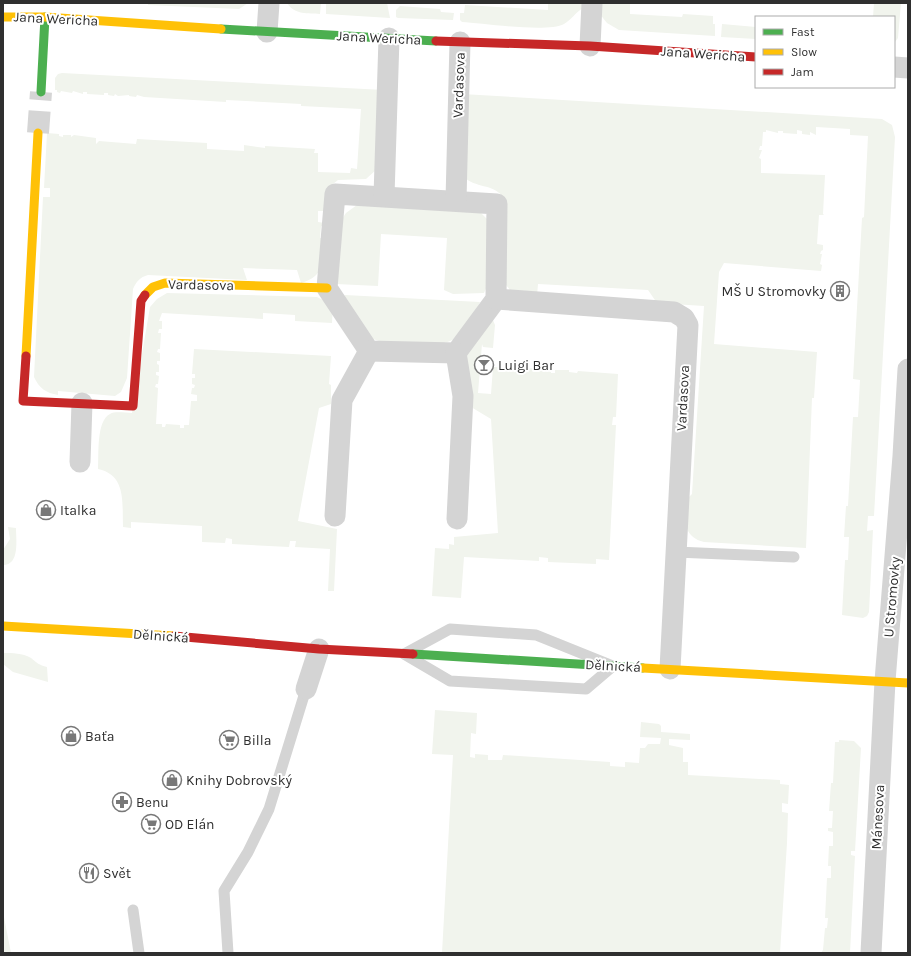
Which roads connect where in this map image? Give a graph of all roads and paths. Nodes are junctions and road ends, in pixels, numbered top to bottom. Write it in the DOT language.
graph roads {
  1 [pos="269,3"];
  2 [pos="592,3"];
  3 [pos="3,17"];
  4 [pos="45,17"];
  5 [pos="267,32"];
  6 [pos="389,38"];
  7 [pos="460,42"];
  8 [pos="590,46"];
  9 [pos="755,57"];
  10 [pos="895,67"];
  11 [pos="908,68"];
  12 [pos="41,92"];
  13 [pos="38,133"];
  14 [pos="384,196"];
  15 [pos="456,200"];
  16 [pos="327,288"];
  17 [pos="496,299"];
  18 [pos="369,351"];
  19 [pos="456,352"];
  20 [pos="908,369"];
  21 [pos="82,403"];
  22 [pos="80,462"];
  23 [pos="335,516"];
  24 [pos="457,519"];
  25 [pos="676,552"];
  26 [pos="794,557"];
  27 [pos="3,626"];
  28 [pos="319,649"];
  29 [pos="404,654"];
  30 [pos="614,666"];
  31 [pos="670,669"];
  32 [pos="885,681"];
  33 [pos="908,683"];
  34 [pos="306,689"];
  35 [pos="133,910"];
  36 [pos="139,953"];
  37 [pos="228,953"];
  38 [pos="870,953"];
  1 -- 5 [label="street"];
  2 -- 8 [label="street"];
  3 -- 4 [label="street, Jana Wericha"];
  4 -- 5 [label="street, Jana Wericha"];
  4 -- 12 [label="street"];
  5 -- 6 [label="street, Jana Wericha"];
  6 -- 7 [label="street, Jana Wericha"];
  6 -- 14 [label="street"];
  7 -- 8 [label="street, Jana Wericha"];
  7 -- 15 [label="street, Vardasova"];
  8 -- 9 [label="street, Jana Wericha"];
  10 -- 11 [label="street"];
  13 -- 21 [label="street, Vardasova"];
  14 -- 15 [label="street"];
  14 -- 16 [label="street"];
  15 -- 17 [label="street"];
  16 -- 18 [label="street"];
  16 -- 21 [label="street, Vardasova"];
  17 -- 19 [label="street"];
  17 -- 25 [label="street, Vardasova"];
  18 -- 19 [label="street"];
  18 -- 23 [label="street"];
  19 -- 24 [label="street"];
  20 -- 32 [label="street, U Stromovky"];
  21 -- 22 [label="street"];
  25 -- 26 [label="lane"];
  25 -- 31 [label="street, Vardasova"];
  27 -- 28 [label="street, Dělnická"];
  28 -- 29 [label="street, Dělnická"];
  28 -- 34 [label="street"];
  29 -- 30 [label="street, Dělnická"];
  29 -- 30 [label="lane"];
  29 -- 30 [label="lane"];
  30 -- 31 [label="street, Dělnická"];
  31 -- 32 [label="street, Dělnická"];
  32 -- 33 [label="street, Dělnická"];
  32 -- 38 [label="street, Mánesova"];
  34 -- 37 [label="lane"];
  35 -- 36 [label="lane"];
}
